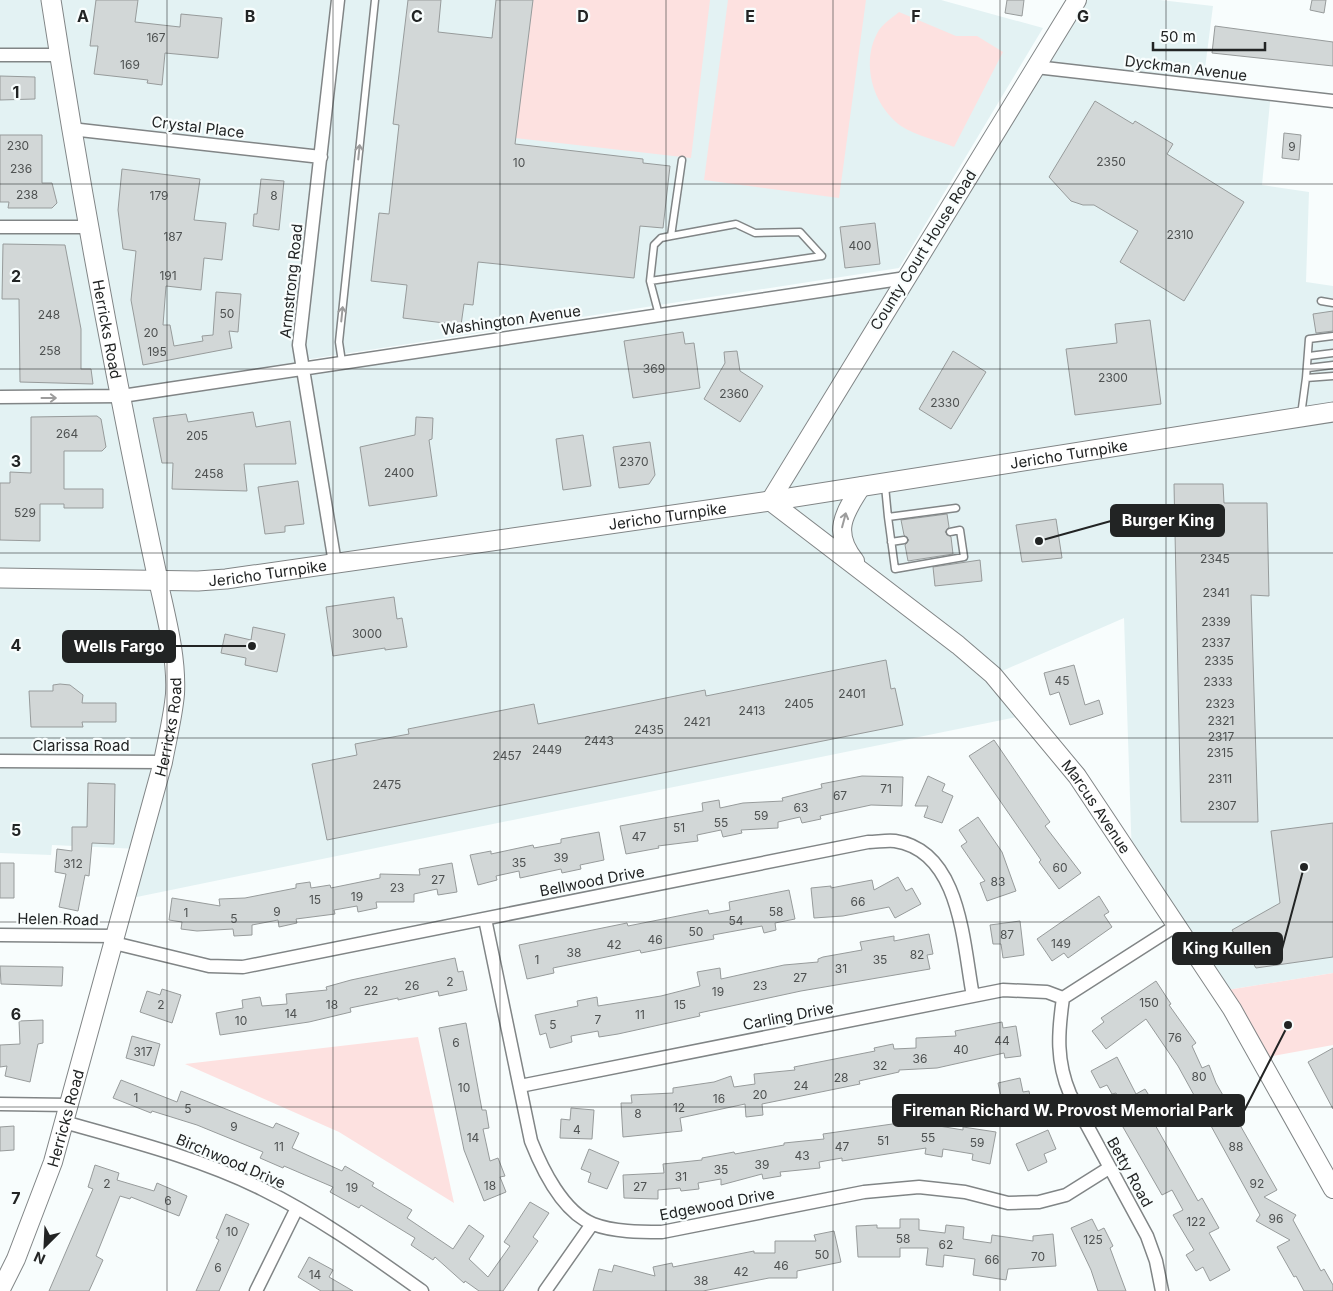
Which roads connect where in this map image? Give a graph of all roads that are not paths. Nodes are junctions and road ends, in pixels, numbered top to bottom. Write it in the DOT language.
graph roads {
  1 [pos="51,0"];
  2 [pos="338,0"];
  3 [pos="375,0"];
  4 [pos="1077,0"];
  5 [pos="0,55"];
  6 [pos="59,55"];
  7 [pos="1036,67"];
  8 [pos="1333,101"];
  9 [pos="71,129"];
  10 [pos="321,157"];
  11 [pos="682,160"];
  12 [pos="0,227"];
  13 [pos="89,227"];
  14 [pos="671,236"];
  15 [pos="906,278"];
  16 [pos="650,281"];
  17 [pos="1321,301"];
  18 [pos="1333,302"];
  19 [pos="659,315"];
  20 [pos="1333,336"];
  21 [pos="1333,353"];
  22 [pos="1309,356"];
  23 [pos="342,362"];
  24 [pos="1333,365"];
  25 [pos="303,368"];
  26 [pos="1308,368"];
  27 [pos="1333,376"];
  28 [pos="1306,378"];
  29 [pos="122,396"];
  30 [pos="0,397"];
  31 [pos="1333,412"];
  32 [pos="1300,416"];
  33 [pos="884,483"];
  34 [pos="862,486"];
  35 [pos="770,500"];
  36 [pos="956,508"];
  37 [pos="888,517"];
  38 [pos="950,532"];
  39 [pos="904,540"];
  40 [pos="892,542"];
  41 [pos="335,563"];
  42 [pos="0,578"];
  43 [pos="158,580"];
  44 [pos="883,588"];
  45 [pos="0,761"];
  46 [pos="163,762"];
  47 [pos="485,919"];
  48 [pos="1177,925"];
  49 [pos="0,935"];
  50 [pos="115,940"];
  51 [pos="973,996"];
  52 [pos="1063,998"];
  53 [pos="520,1086"];
  54 [pos="0,1104"];
  55 [pos="69,1105"];
  56 [pos="64,1122"];
  57 [pos="1109,1168"];
  58 [pos="1333,1189"];
  59 [pos="297,1208"];
  60 [pos="592,1224"];
  61 [pos="2,1281"];
  62 [pos="256,1291"];
  63 [pos="422,1291"];
  64 [pos="544,1291"];
  65 [pos="1162,1291"];
  1 -- 6 [label="main road, Herricks Road"];
  2 -- 10 [label="street, Armstrong Road"];
  23 -- 3 [label="lane, one-way"];
  4 -- 7 [label="main road, County Court House Road"];
  5 -- 6 [label="street"];
  6 -- 9 [label="main road, Herricks Road"];
  7 -- 8 [label="street, Dyckman Avenue"];
  7 -- 15 [label="main road, County Court House Road"];
  9 -- 10 [label="street, Crystal Place"];
  9 -- 13 [label="main road, Herricks Road"];
  10 -- 25 [label="street, Armstrong Road"];
  11 -- 14 [label="lane"];
  12 -- 13 [label="street"];
  13 -- 29 [label="main road, Herricks Road"];
  14 -- 16 [label="lane"];
  14 -- 16 [label="lane"];
  15 -- 19 [label="street, Washington Avenue"];
  15 -- 35 [label="main road, County Court House Road"];
  16 -- 19 [label="lane"];
  17 -- 18 [label="lane"];
  19 -- 23 [label="street, Washington Avenue"];
  20 -- 22 [label="lane"];
  21 -- 22 [label="lane"];
  22 -- 26 [label="lane"];
  23 -- 25 [label="street, Washington Avenue"];
  24 -- 26 [label="lane"];
  25 -- 29 [label="street, Washington Avenue"];
  25 -- 41 [label="street, Armstrong Road"];
  26 -- 28 [label="lane"];
  27 -- 28 [label="lane"];
  28 -- 32 [label="lane"];
  30 -- 29 [label="street, Washington Avenue, one-way"];
  29 -- 43 [label="main road, Herricks Road"];
  31 -- 32 [label="main road, Jericho Turnpike"];
  32 -- 33 [label="main road, Jericho Turnpike"];
  33 -- 34 [label="main road, Jericho Turnpike"];
  33 -- 37 [label="lane"];
  34 -- 35 [label="main road, Jericho Turnpike"];
  44 -- 34 [label="main road, one-way"];
  35 -- 41 [label="main road, Jericho Turnpike"];
  35 -- 44 [label="main road, Marcus Avenue"];
  36 -- 37 [label="lane"];
  37 -- 40 [label="lane"];
  38 -- 40 [label="lane"];
  39 -- 40 [label="lane"];
  41 -- 43 [label="main road, Jericho Turnpike"];
  42 -- 43 [label="main road, Jericho Turnpike"];
  43 -- 46 [label="main road, Herricks Road"];
  44 -- 48 [label="main road, Marcus Avenue"];
  45 -- 46 [label="street, Clarissa Road"];
  46 -- 50 [label="main road, Herricks Road"];
  47 -- 50 [label="street, Bellwood Drive"];
  47 -- 51 [label="street, Bellwood Drive"];
  47 -- 53 [label="street, Edgewood Drive"];
  48 -- 52 [label="street"];
  48 -- 58 [label="main road, Marcus Avenue"];
  49 -- 50 [label="street, Helen Road"];
  50 -- 55 [label="main road, Herricks Road"];
  51 -- 52 [label="street, Carling Drive"];
  51 -- 53 [label="street, Carling Drive"];
  52 -- 57 [label="street, Betty Road"];
  53 -- 60 [label="street, Edgewood Drive"];
  54 -- 55 [label="street"];
  55 -- 56 [label="main road, Herricks Road"];
  56 -- 59 [label="street, Birchwood Drive"];
  56 -- 61 [label="main road, Herricks Road"];
  57 -- 60 [label="street, Edgewood Drive"];
  57 -- 65 [label="street, Betty Road"];
  59 -- 62 [label="street"];
  59 -- 63 [label="street, Birchwood Drive"];
  60 -- 64 [label="street"];
}
